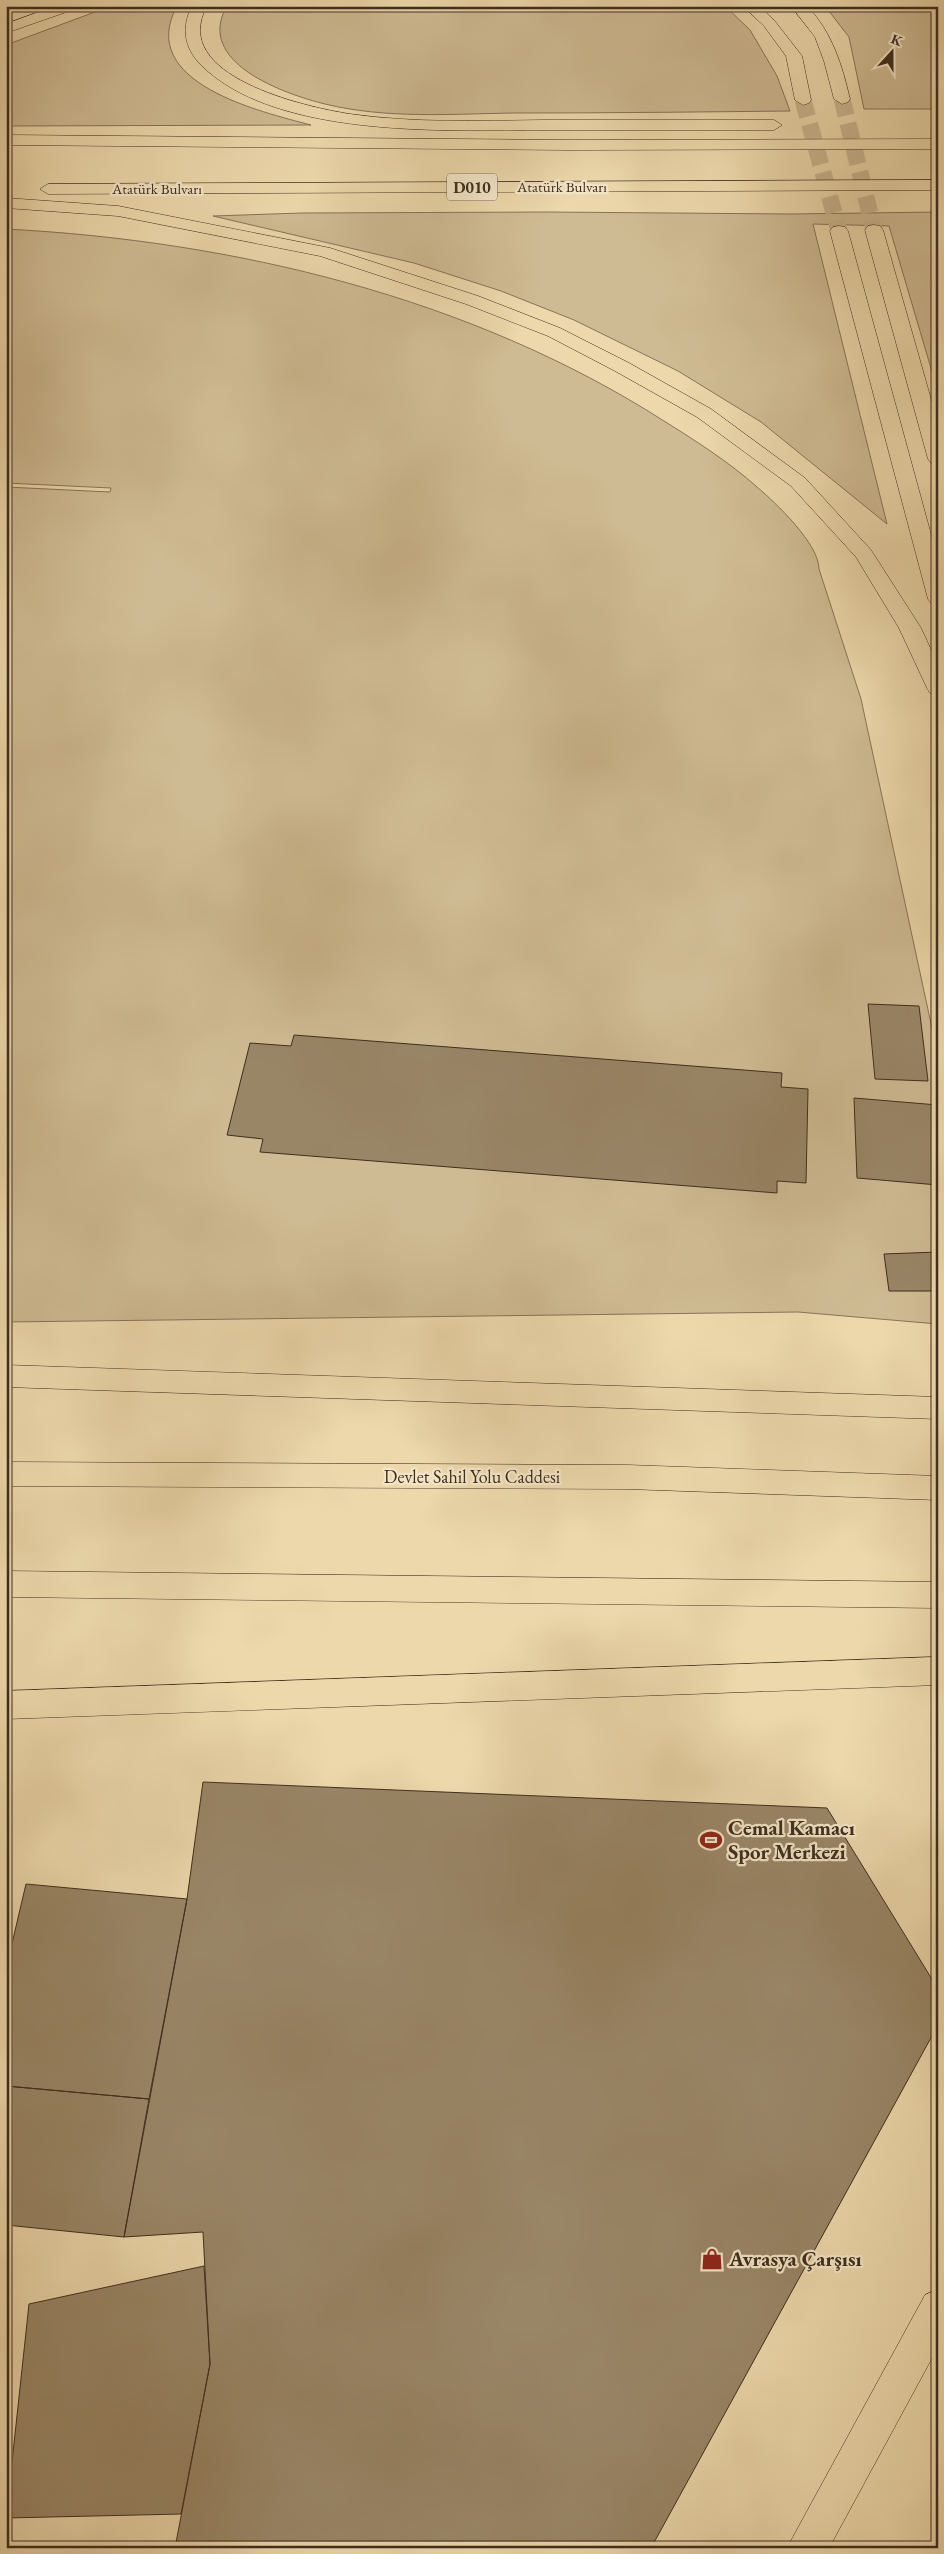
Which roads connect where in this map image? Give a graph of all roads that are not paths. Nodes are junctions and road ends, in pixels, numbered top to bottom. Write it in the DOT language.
graph roads {
  1 [pos="70,6"];
  2 [pos="200,6"];
  3 [pos="750,6"];
  4 [pos="798,6"];
  5 [pos="6,29"];
  6 [pos="842,99"];
  7 [pos="804,100"];
  8 [pos="789,125"];
  9 [pos="6,140"];
  10 [pos="938,144"];
  11 [pos="938,184"];
  12 [pos="6,191"];
  13 [pos="6,203"];
  14 [pos="874,230"];
  15 [pos="839,231"];
  16 [pos="938,459"];
  17 [pos="938,599"];
  18 [pos="938,688"];
  19 [pos="6,1376"];
  20 [pos="938,1408"];
  21 [pos="6,1474"];
  22 [pos="938,1488"];
  23 [pos="6,1584"];
  24 [pos="938,1595"];
  25 [pos="938,1671"];
  26 [pos="6,1705"];
  27 [pos="938,2308"];
  28 [pos="807,2548"];
  1 -- 5 [label="main road"];
  2 -- 8 [label="main road"];
  3 -- 7 [label="main road"];
  4 -- 6 [label="main road"];
  9 -- 10 [label="main road"];
  11 -- 12 [label="main road, Atatürk Bulvarı / D010"];
  13 -- 18 [label="main road"];
  14 -- 16 [label="main road"];
  15 -- 17 [label="main road"];
  19 -- 20 [label="main road"];
  21 -- 22 [label="main road, Devlet Sahil Yolu Caddesi"];
  23 -- 24 [label="main road"];
  25 -- 26 [label="main road"];
  27 -- 28 [label="main road"];
}
